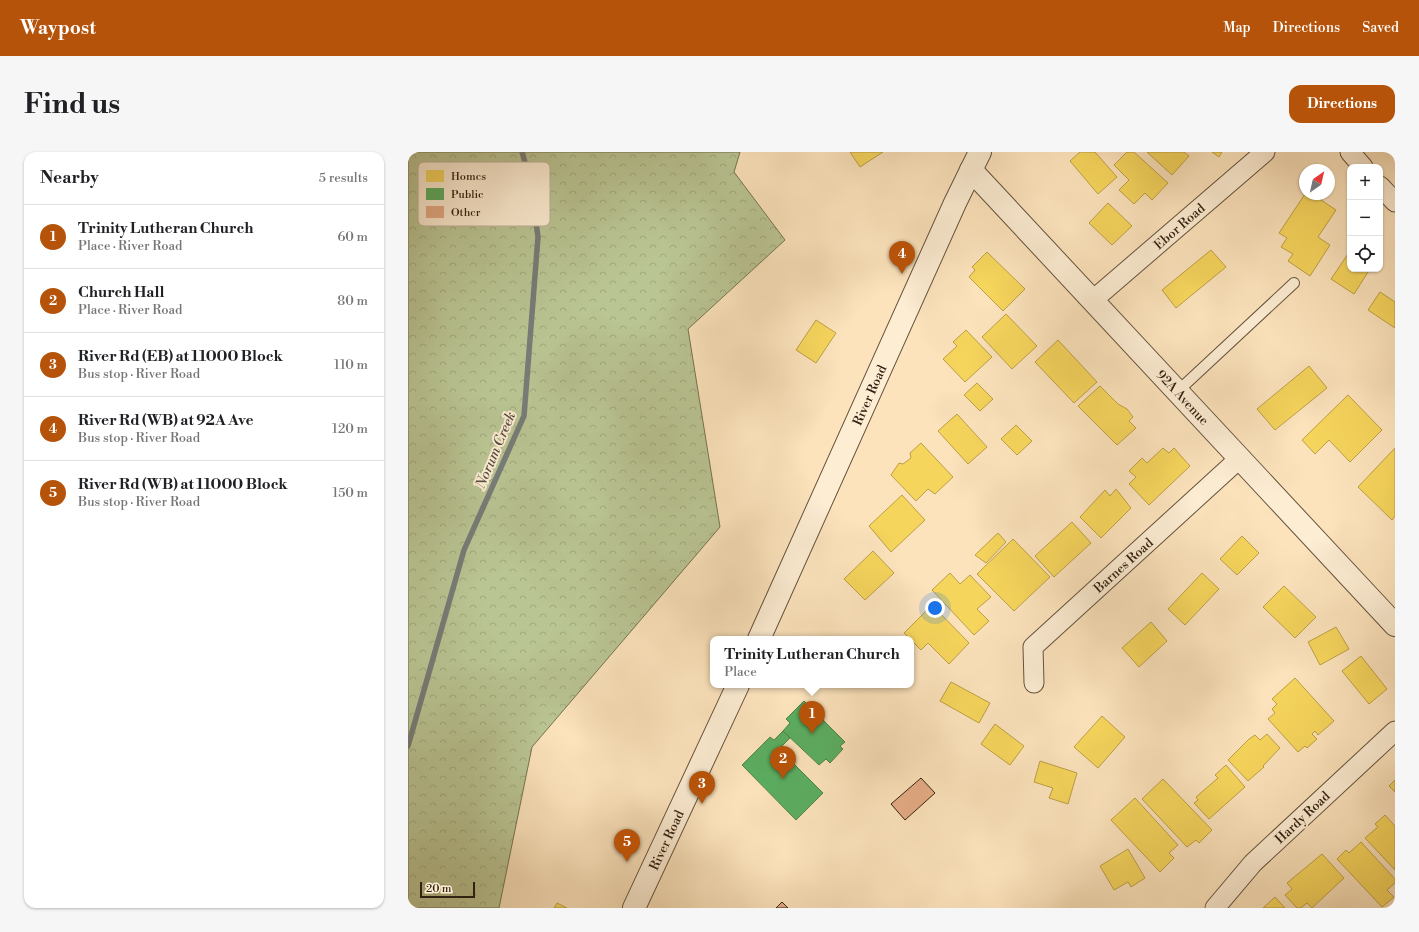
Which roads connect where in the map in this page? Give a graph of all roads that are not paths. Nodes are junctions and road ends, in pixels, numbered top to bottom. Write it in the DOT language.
graph roads {
  1 [pos="1266,152"];
  2 [pos="1350,152"];
  3 [pos="976,161"];
  4 [pos="1360,164"];
  5 [pos="1383,189"];
  6 [pos="1395,202"];
  7 [pos="1294,283"];
  8 [pos="1093,300"];
  9 [pos="1178,392"];
  10 [pos="1240,458"];
  11 [pos="1395,625"];
  12 [pos="760,636"];
  13 [pos="1034,683"];
  14 [pos="737,688"];
  15 [pos="1395,731"];
  16 [pos="634,908"];
  17 [pos="1215,908"];
  1 -- 8 [label="street, Ebor Road"];
  2 -- 4 [label="street"];
  3 -- 8 [label="street, 92A Avenue"];
  3 -- 12 [label="street, River Road"];
  5 -- 6 [label="street"];
  7 -- 9 [label="lane"];
  8 -- 9 [label="street, 92A Avenue"];
  9 -- 10 [label="street, 92A Avenue"];
  10 -- 11 [label="street, 92A Avenue"];
  10 -- 13 [label="street, Barnes Road"];
  14 -- 16 [label="street, River Road"];
  15 -- 17 [label="street, Hardy Road"];
}
